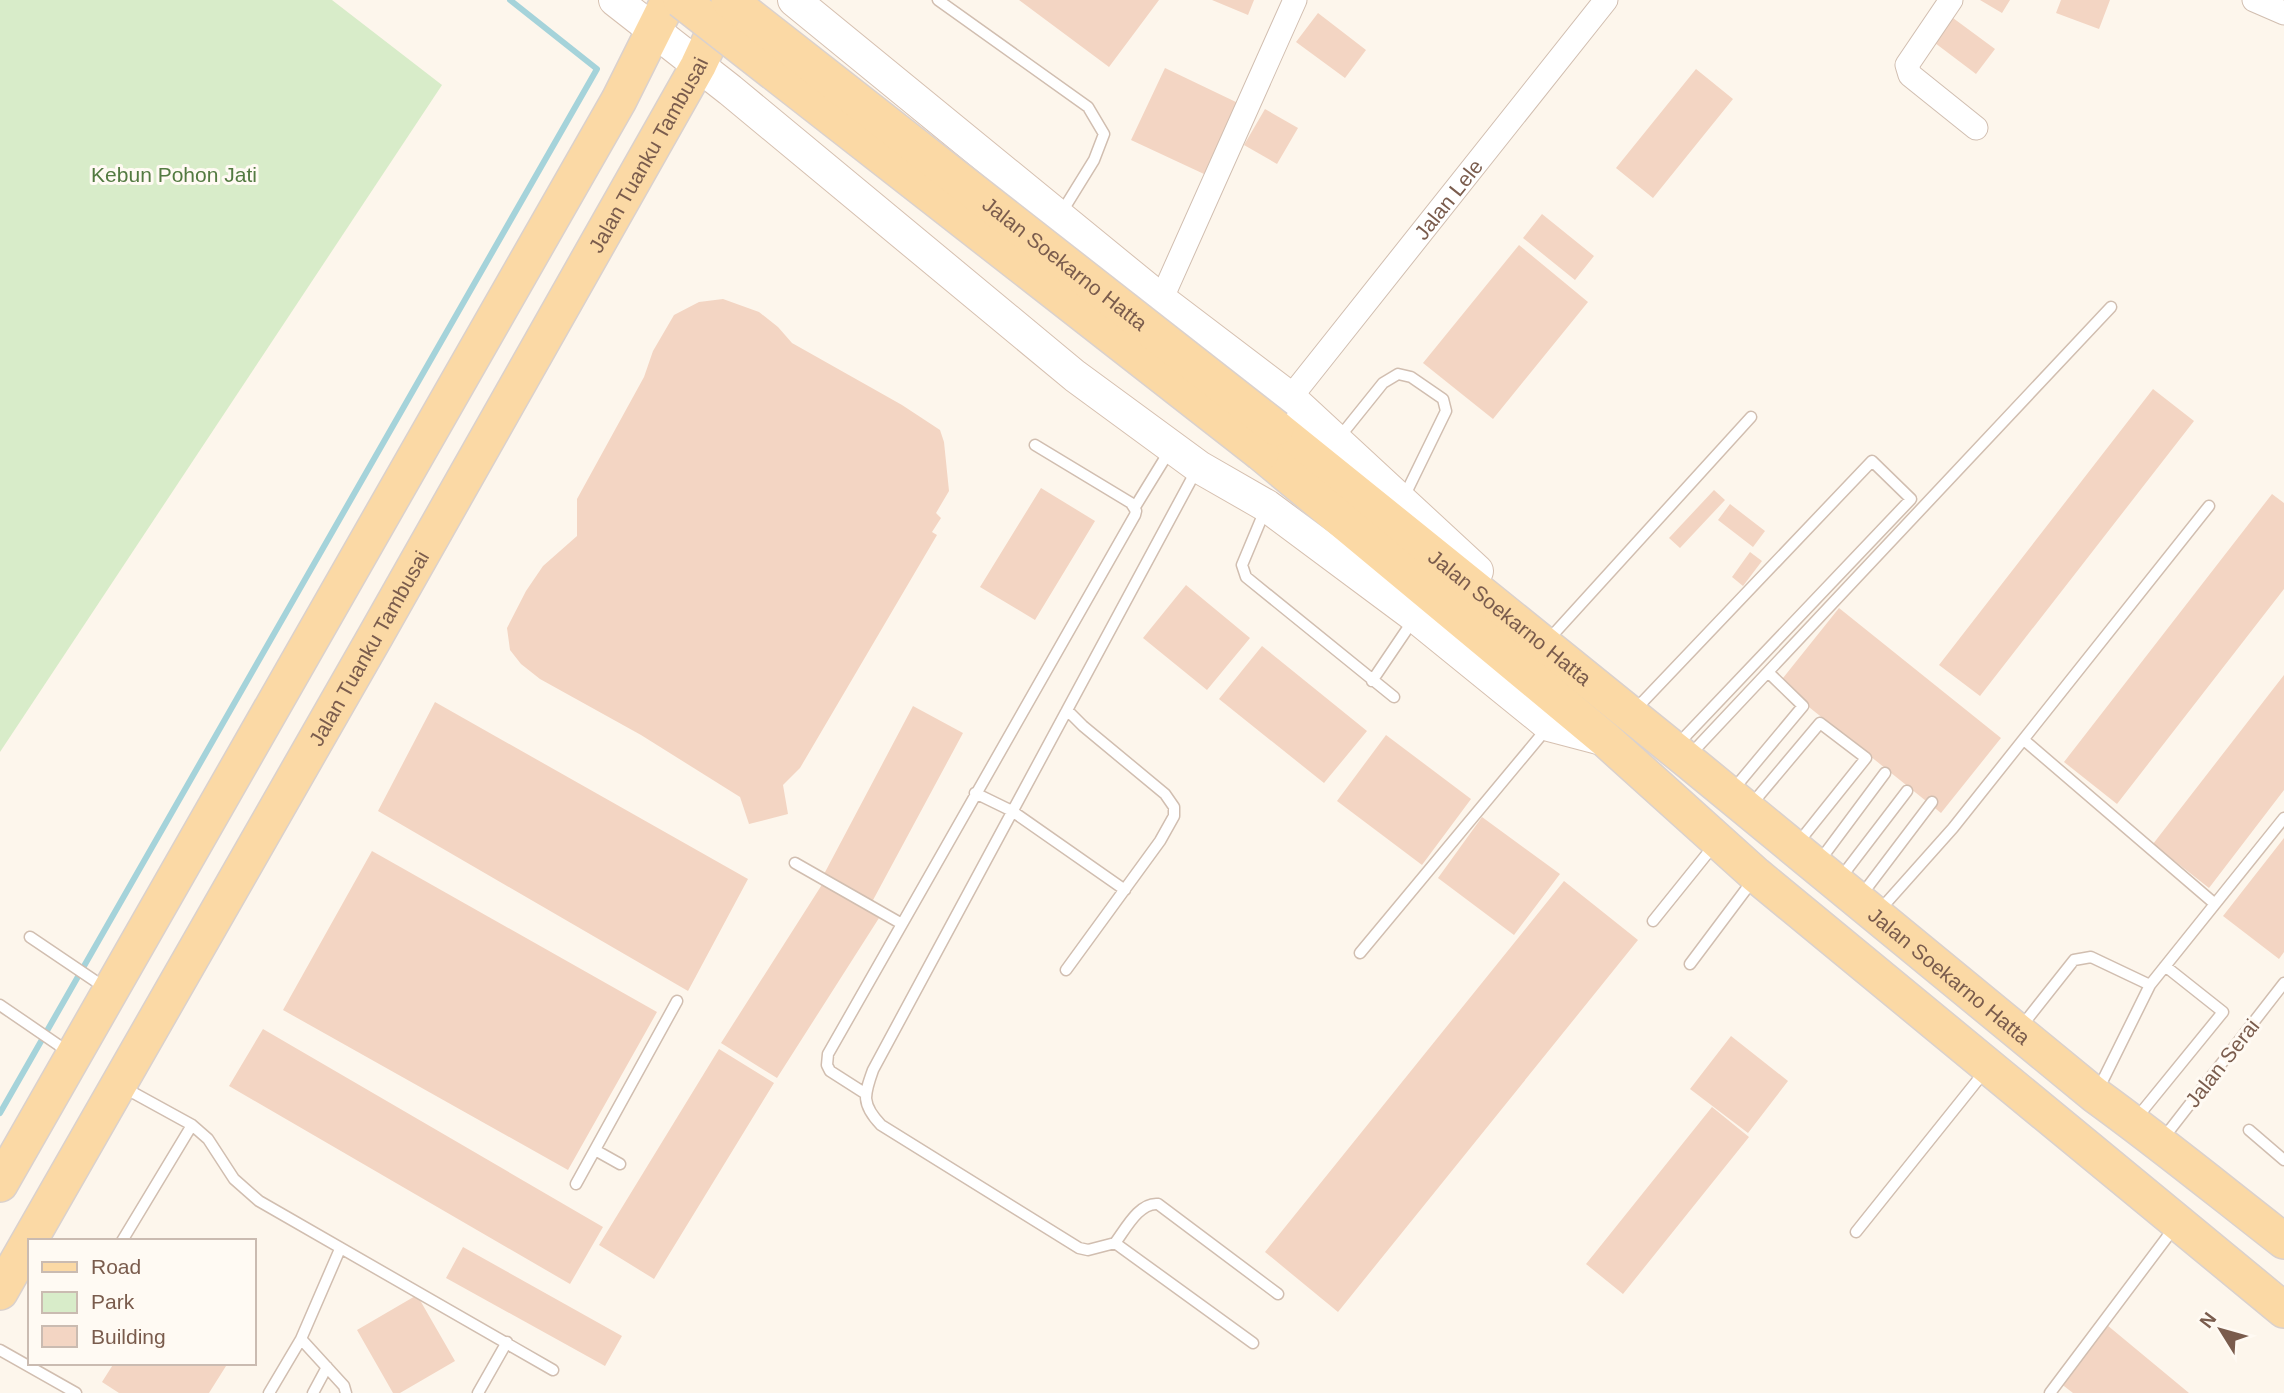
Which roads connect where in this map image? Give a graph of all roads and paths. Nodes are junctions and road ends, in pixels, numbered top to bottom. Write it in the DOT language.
graph roads {
  1 [pos="615,0"];
  2 [pos="669,0"];
  3 [pos="681,0"];
  4 [pos="699,0"];
  5 [pos="729,0"];
  6 [pos="793,0"];
  7 [pos="938,0"];
  8 [pos="1295,0"];
  9 [pos="1606,0"];
  10 [pos="1951,0"];
  11 [pos="2254,0"];
  12 [pos="2284,13"];
  13 [pos="654,32"];
  14 [pos="698,66"];
  15 [pos="1976,128"];
  16 [pos="1059,216"];
  17 [pos="1161,300"];
  18 [pos="2110,307"];
  19 [pos="1751,417"];
  20 [pos="1275,426"];
  21 [pos="1336,441"];
  22 [pos="1035,445"];
  23 [pos="1172,447"];
  24 [pos="1199,467"];
  25 [pos="1402,502"];
  26 [pos="1267,506"];
  27 [pos="2209,506"];
  28 [pos="1135,507"];
  29 [pos="1416,617"];
  30 [pos="1550,638"];
  31 [pos="1769,673"];
  32 [pos="1372,681"];
  33 [pos="1394,697"];
  34 [pos="1067,710"];
  35 [pos="1549,725"];
  36 [pos="1661,739"];
  37 [pos="1606,740"];
  38 [pos="2024,740"];
  39 [pos="1885,773"];
  40 [pos="1907,791"];
  41 [pos="975,793"];
  42 [pos="1738,802"];
  43 [pos="1932,802"];
  44 [pos="1012,811"];
  45 [pos="2284,818"];
  46 [pos="1717,841"];
  47 [pos="795,863"];
  48 [pos="1756,875"];
  49 [pos="1836,881"];
  50 [pos="1125,890"];
  51 [pos="2215,904"];
  52 [pos="1653,921"];
  53 [pos="901,924"];
  54 [pos="30,937"];
  55 [pos="1360,953"];
  56 [pos="1690,964"];
  57 [pos="2165,966"];
  58 [pos="1066,970"];
  59 [pos="2284,983"];
  60 [pos="2150,985"];
  61 [pos="110,990"];
  62 [pos="677,1001"];
  63 [pos="0,1005"];
  64 [pos="2017,1032"];
  65 [pos="73,1054"];
  66 [pos="1989,1066"];
  67 [pos="118,1084"];
  68 [pos="866,1094"];
  69 [pos="2095,1095"];
  70 [pos="192,1125"];
  71 [pos="2249,1129"];
  72 [pos="2147,1132"];
  73 [pos="595,1150"];
  74 [pos="2284,1160"];
  75 [pos="621,1164"];
  76 [pos="0,1184"];
  77 [pos="576,1184"];
  78 [pos="2178,1223"];
  79 [pos="1856,1232"];
  80 [pos="30,1239"];
  81 [pos="122,1239"];
  82 [pos="2284,1241"];
  83 [pos="28,1243"];
  84 [pos="1115,1243"];
  85 [pos="340,1249"];
  86 [pos="0,1292"];
  87 [pos="1278,1294"];
  88 [pos="2284,1310"];
  89 [pos="301,1339"];
  90 [pos="507,1342"];
  91 [pos="1253,1342"];
  92 [pos="0,1350"];
  93 [pos="28,1362"];
  94 [pos="41,1367"];
  95 [pos="327,1367"];
  96 [pos="553,1370"];
  97 [pos="76,1393"];
  98 [pos="269,1393"];
  99 [pos="313,1393"];
  100 [pos="346,1393"];
  101 [pos="478,1393"];
  102 [pos="2050,1393"];
  1 -- 13 [label="street, Jalan Soekarno Hatta"];
  2 -- 13 [label="main road"];
  3 -- 20 [label="main road, Jalan Soekarno Hatta, bridge"];
  4 -- 13 [label="main road"];
  4 -- 14 [label="main road"];
  5 -- 14 [label="main road, Jalan Tuanku Tambusai"];
  5 -- 20 [label="main road, Jalan Soekarno Hatta, bridge"];
  6 -- 16 [label="street"];
  7 -- 16 [label="lane"];
  8 -- 17 [label="street"];
  9 -- 20 [label="street, Jalan Lele"];
  10 -- 15 [label="street"];
  11 -- 12 [label="street"];
  13 -- 14 [label="street, Jalan Soekarno Hatta"];
  13 -- 61 [label="main road"];
  14 -- 23 [label="street, Jalan Soekarno Hatta"];
  14 -- 67 [label="main road, Jalan Tuanku Tambusai"];
  16 -- 17 [label="street"];
  17 -- 20 [label="street"];
  18 -- 31 [label="lane"];
  19 -- 30 [label="lane"];
  20 -- 21 [label="street"];
  20 -- 36 [label="main road, Jalan Soekarno Hatta"];
  20 -- 37 [label="main road, Jalan Soekarno Hatta"];
  21 -- 25 [label="street"];
  21 -- 25 [label="lane"];
  22 -- 28 [label="lane"];
  23 -- 24 [label="street, Jalan Soekarno Hatta"];
  23 -- 28 [label="lane"];
  24 -- 26 [label="street, Jalan Soekarno Hatta"];
  24 -- 34 [label="lane"];
  25 -- 30 [label="street"];
  26 -- 29 [label="street, Jalan Soekarno Hatta"];
  26 -- 32 [label="lane"];
  27 -- 38 [label="lane"];
  28 -- 41 [label="lane"];
  29 -- 32 [label="lane"];
  29 -- 35 [label="street, Jalan Soekarno Hatta"];
  30 -- 36 [label="street"];
  31 -- 36 [label="lane"];
  31 -- 42 [label="lane"];
  32 -- 33 [label="lane"];
  34 -- 44 [label="lane"];
  34 -- 50 [label="lane"];
  35 -- 37 [label="street, Jalan Soekarno Hatta"];
  35 -- 55 [label="lane"];
  36 -- 36 [label="lane"];
  36 -- 42 [label="main road, Jalan Soekarno Hatta"];
  37 -- 46 [label="main road, Jalan Soekarno Hatta"];
  38 -- 49 [label="lane"];
  38 -- 51 [label="lane"];
  39 -- 49 [label="lane"];
  40 -- 49 [label="lane"];
  41 -- 44 [label="lane"];
  41 -- 53 [label="lane"];
  42 -- 49 [label="main road, Jalan Soekarno Hatta"];
  42 -- 49 [label="lane"];
  43 -- 49 [label="lane"];
  44 -- 50 [label="lane"];
  44 -- 68 [label="lane"];
  45 -- 51 [label="lane"];
  46 -- 48 [label="main road, Jalan Soekarno Hatta"];
  46 -- 52 [label="lane"];
  47 -- 53 [label="lane"];
  48 -- 56 [label="lane"];
  48 -- 66 [label="main road, Jalan Soekarno Hatta"];
  49 -- 64 [label="main road, Jalan Soekarno Hatta"];
  50 -- 58 [label="lane"];
  51 -- 57 [label="lane"];
  53 -- 68 [label="lane"];
  54 -- 61 [label="lane"];
  57 -- 60 [label="lane"];
  57 -- 72 [label="lane"];
  59 -- 72 [label="lane, Jalan Serai"];
  60 -- 64 [label="lane"];
  60 -- 69 [label="lane"];
  61 -- 65 [label="main road"];
  62 -- 73 [label="lane"];
  63 -- 65 [label="lane"];
  64 -- 69 [label="main road, Jalan Soekarno Hatta"];
  65 -- 76 [label="main road"];
  66 -- 78 [label="main road, Jalan Soekarno Hatta"];
  66 -- 79 [label="lane"];
  67 -- 70 [label="lane"];
  67 -- 80 [label="main road, Jalan Tuanku Tambusai"];
  68 -- 84 [label="lane"];
  69 -- 72 [label="main road, Jalan Soekarno Hatta"];
  70 -- 81 [label="lane"];
  70 -- 85 [label="lane"];
  71 -- 74 [label="lane"];
  72 -- 82 [label="main road, Jalan Soekarno Hatta"];
  73 -- 75 [label="lane"];
  73 -- 77 [label="lane"];
  78 -- 88 [label="main road, Jalan Soekarno Hatta"];
  78 -- 102 [label="lane"];
  83 -- 86 [label="main road, Jalan Tuanku Tambusai"];
  84 -- 87 [label="lane"];
  84 -- 91 [label="lane"];
  85 -- 89 [label="lane"];
  85 -- 90 [label="lane"];
  89 -- 95 [label="lane"];
  89 -- 98 [label="lane"];
  90 -- 96 [label="lane"];
  90 -- 101 [label="lane"];
  92 -- 93 [label="lane"];
  94 -- 97 [label="lane"];
  95 -- 99 [label="lane"];
  95 -- 100 [label="lane"];
}
